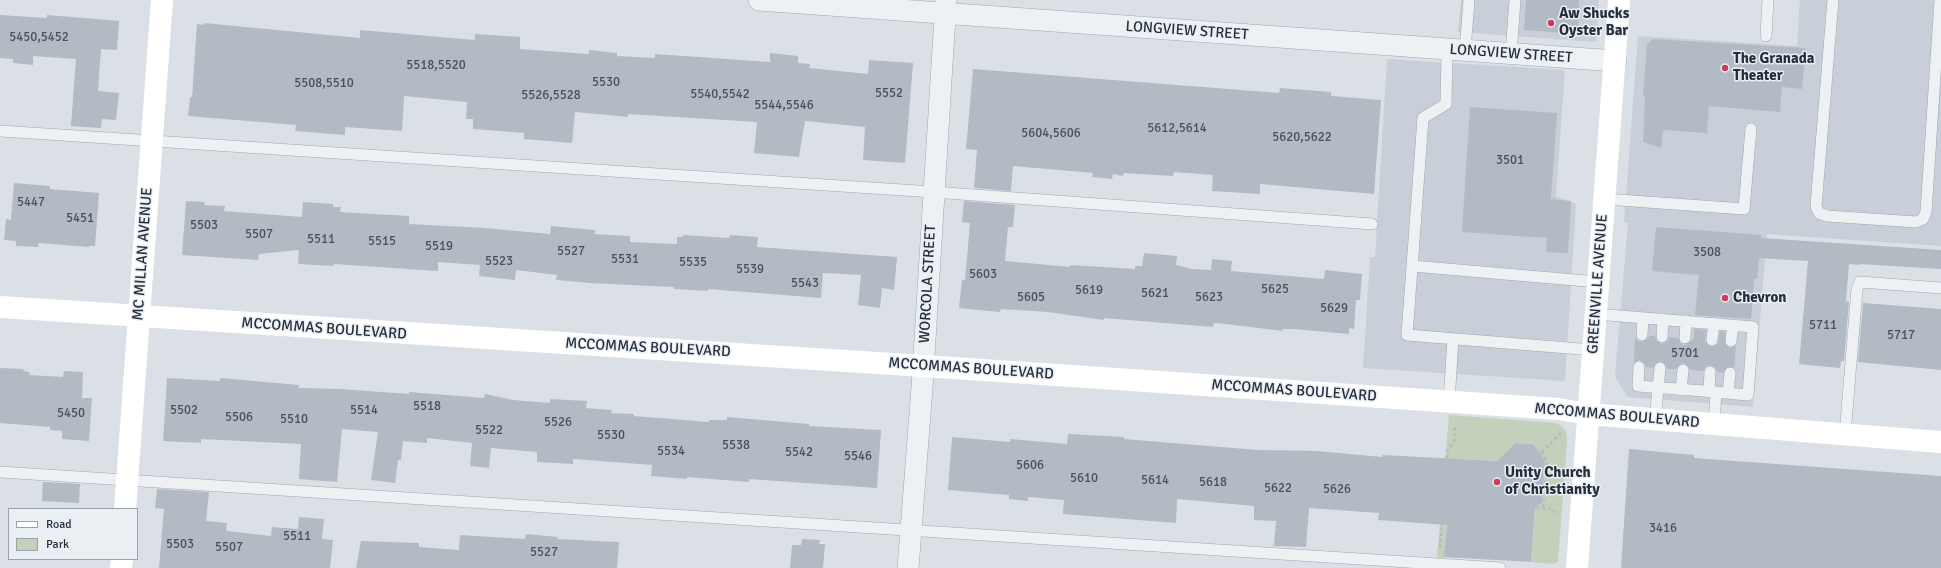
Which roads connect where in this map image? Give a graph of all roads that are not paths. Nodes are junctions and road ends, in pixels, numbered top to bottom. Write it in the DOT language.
graph roads {
  1 [pos="162,0"];
  2 [pos="759,0"];
  3 [pos="1469,0"];
  4 [pos="1515,0"];
  5 [pos="1620,0"];
  6 [pos="1768,0"];
  7 [pos="1833,0"];
  8 [pos="1940,0"];
  9 [pos="946,6"];
  10 [pos="1766,36"];
  11 [pos="1456,50"];
  12 [pos="1511,54"];
  13 [pos="1616,61"];
  14 [pos="1750,129"];
  15 [pos="0,131"];
  16 [pos="152,141"];
  17 [pos="934,192"];
  18 [pos="1605,199"];
  19 [pos="1372,224"];
  20 [pos="1412,266"];
  21 [pos="1598,282"];
  22 [pos="1941,288"];
  23 [pos="0,307"];
  24 [pos="1596,314"];
  25 [pos="138,317"];
  26 [pos="1643,318"];
  27 [pos="1663,319"];
  28 [pos="1686,321"];
  29 [pos="1714,324"];
  30 [pos="1733,325"];
  31 [pos="1642,335"];
  32 [pos="1662,337"];
  33 [pos="1685,338"];
  34 [pos="1453,339"];
  35 [pos="1712,340"];
  36 [pos="1732,341"];
  37 [pos="1593,350"];
  38 [pos="924,366"];
  39 [pos="1639,367"];
  40 [pos="1660,368"];
  41 [pos="1683,370"];
  42 [pos="1710,372"];
  43 [pos="1730,373"];
  44 [pos="1658,388"];
  45 [pos="1681,390"];
  46 [pos="1713,392"];
  47 [pos="1728,393"];
  48 [pos="1449,402"];
  49 [pos="1588,414"];
  50 [pos="1655,420"];
  51 [pos="1714,424"];
  52 [pos="1845,435"];
  53 [pos="1941,442"];
  54 [pos="0,472"];
  55 [pos="127,480"];
  56 [pos="125,508"];
  57 [pos="911,530"];
  58 [pos="908,568"];
  59 [pos="1500,568"];
  60 [pos="1577,568"];
  1 -- 16 [label="street, MC MILLAN AVENUE"];
  2 -- 9 [label="street, LONGVIEW STREET"];
  3 -- 11 [label="lane"];
  4 -- 12 [label="lane"];
  5 -- 13 [label="street, GREENVILLE AVENUE"];
  6 -- 10 [label="lane"];
  7 -- 8 [label="lane"];
  9 -- 11 [label="street, LONGVIEW STREET"];
  9 -- 17 [label="street, WORCOLA STREET"];
  11 -- 12 [label="street, LONGVIEW STREET"];
  11 -- 20 [label="lane"];
  12 -- 13 [label="street, LONGVIEW STREET"];
  13 -- 18 [label="street, GREENVILLE AVENUE"];
  14 -- 18 [label="lane"];
  15 -- 16 [label="lane"];
  16 -- 17 [label="lane"];
  16 -- 25 [label="street, MC MILLAN AVENUE"];
  17 -- 19 [label="lane"];
  17 -- 38 [label="street, WORCOLA STREET"];
  18 -- 21 [label="street, GREENVILLE AVENUE"];
  20 -- 21 [label="lane"];
  20 -- 34 [label="lane"];
  21 -- 24 [label="street, GREENVILLE AVENUE"];
  22 -- 52 [label="lane"];
  23 -- 25 [label="street, MCCOMMAS BOULEVARD"];
  24 -- 26 [label="lane"];
  24 -- 37 [label="street, GREENVILLE AVENUE"];
  25 -- 38 [label="street, MCCOMMAS BOULEVARD"];
  25 -- 55 [label="street, MC MILLAN AVENUE"];
  26 -- 27 [label="lane"];
  26 -- 31 [label="lane"];
  27 -- 28 [label="lane"];
  27 -- 32 [label="lane"];
  28 -- 29 [label="lane"];
  28 -- 33 [label="lane"];
  29 -- 30 [label="lane"];
  29 -- 35 [label="lane"];
  30 -- 36 [label="lane"];
  30 -- 47 [label="lane"];
  34 -- 37 [label="lane"];
  34 -- 48 [label="lane"];
  37 -- 49 [label="street, GREENVILLE AVENUE"];
  38 -- 48 [label="street, MCCOMMAS BOULEVARD"];
  38 -- 57 [label="street, WORCOLA STREET"];
  39 -- 44 [label="lane"];
  40 -- 44 [label="lane"];
  41 -- 45 [label="lane"];
  42 -- 46 [label="lane"];
  43 -- 47 [label="lane"];
  44 -- 45 [label="lane"];
  44 -- 50 [label="lane"];
  45 -- 46 [label="lane"];
  46 -- 47 [label="lane"];
  46 -- 51 [label="lane"];
  48 -- 49 [label="street, MCCOMMAS BOULEVARD"];
  49 -- 50 [label="street, MCCOMMAS BOULEVARD"];
  49 -- 60 [label="street, GREENVILLE AVENUE"];
  50 -- 51 [label="street, MCCOMMAS BOULEVARD"];
  51 -- 52 [label="street, MCCOMMAS BOULEVARD"];
  52 -- 53 [label="street, MCCOMMAS BOULEVARD"];
  54 -- 55 [label="lane"];
  55 -- 56 [label="street, MC MILLAN AVENUE"];
  55 -- 57 [label="lane"];
  57 -- 58 [label="street, WORCOLA STREET"];
  57 -- 59 [label="lane"];
}
